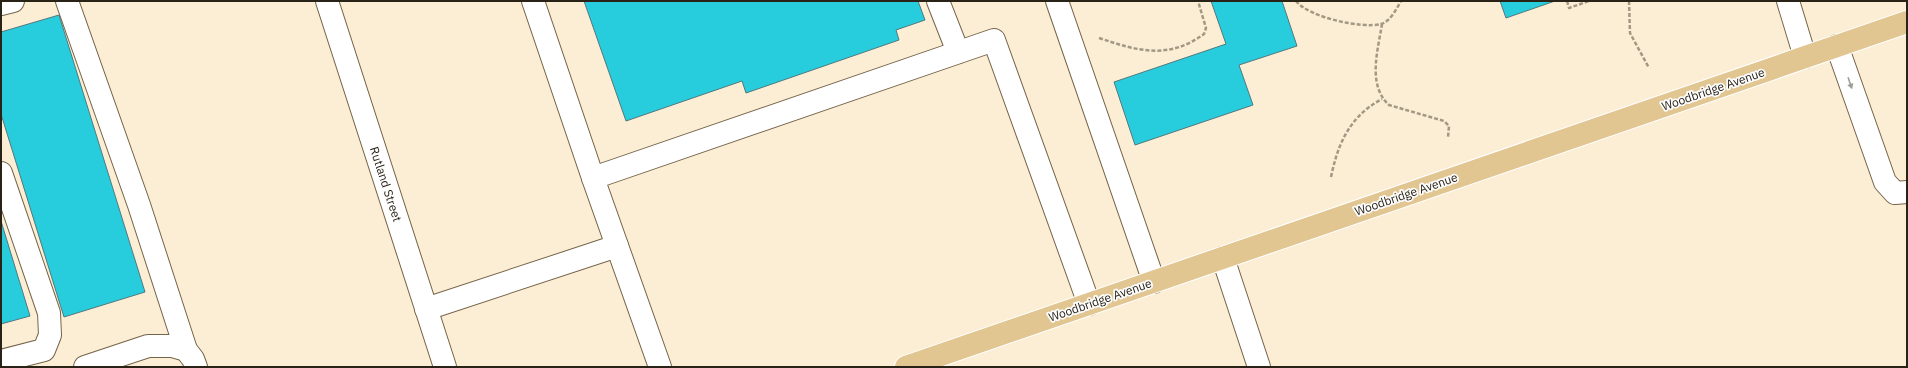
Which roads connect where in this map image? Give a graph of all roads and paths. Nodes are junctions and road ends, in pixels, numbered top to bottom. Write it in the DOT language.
graph roads {
  1 [pos="13,1"];
  2 [pos="67,1"];
  3 [pos="327,1"];
  4 [pos="533,1"];
  5 [pos="938,1"];
  6 [pos="1057,1"];
  7 [pos="1198,1"];
  8 [pos="1296,1"];
  9 [pos="1402,1"];
  10 [pos="1567,1"];
  11 [pos="1589,1"];
  12 [pos="1629,1"];
  13 [pos="1788,1"];
  14 [pos="1,4"];
  15 [pos="1907,22"];
  16 [pos="1382,24"];
  17 [pos="1098,38"];
  18 [pos="1837,46"];
  19 [pos="958,52"];
  20 [pos="1805,57"];
  21 [pos="1649,68"];
  22 [pos="1382,99"];
  23 [pos="1448,137"];
  24 [pos="1,173"];
  25 [pos="1331,177"];
  26 [pos="593,178"];
  27 [pos="1907,192"];
  28 [pos="617,246"];
  29 [pos="1223,258"];
  30 [pos="1154,282"];
  31 [pos="1090,304"];
  32 [pos="426,309"];
  33 [pos="191,358"];
  34 [pos="1,361"];
  35 [pos="85,367"];
  36 [pos="445,367"];
  37 [pos="660,367"];
  38 [pos="906,367"];
  39 [pos="1259,367"];
  1 -- 14 [label="street"];
  2 -- 33 [label="street"];
  3 -- 32 [label="street, Rutland Street"];
  4 -- 26 [label="street"];
  5 -- 19 [label="street"];
  6 -- 30 [label="street"];
  7 -- 17 [label="path"];
  8 -- 16 [label="path"];
  9 -- 16 [label="path"];
  10 -- 11 [label="path"];
  12 -- 21 [label="path"];
  13 -- 20 [label="street"];
  15 -- 18 [label="main road, Woodbridge Avenue"];
  16 -- 22 [label="path"];
  18 -- 20 [label="main road, Woodbridge Avenue"];
  18 -- 27 [label="street, one-way"];
  19 -- 26 [label="street"];
  19 -- 31 [label="street"];
  20 -- 29 [label="main road, Woodbridge Avenue"];
  22 -- 23 [label="path"];
  22 -- 25 [label="path"];
  24 -- 34 [label="street"];
  26 -- 28 [label="street"];
  28 -- 32 [label="street"];
  28 -- 37 [label="street"];
  29 -- 30 [label="main road, Woodbridge Avenue"];
  29 -- 39 [label="street"];
  30 -- 31 [label="main road, Woodbridge Avenue"];
  31 -- 38 [label="main road, Woodbridge Avenue"];
  32 -- 36 [label="street, Rutland Street"];
  33 -- 35 [label="street"];
}
